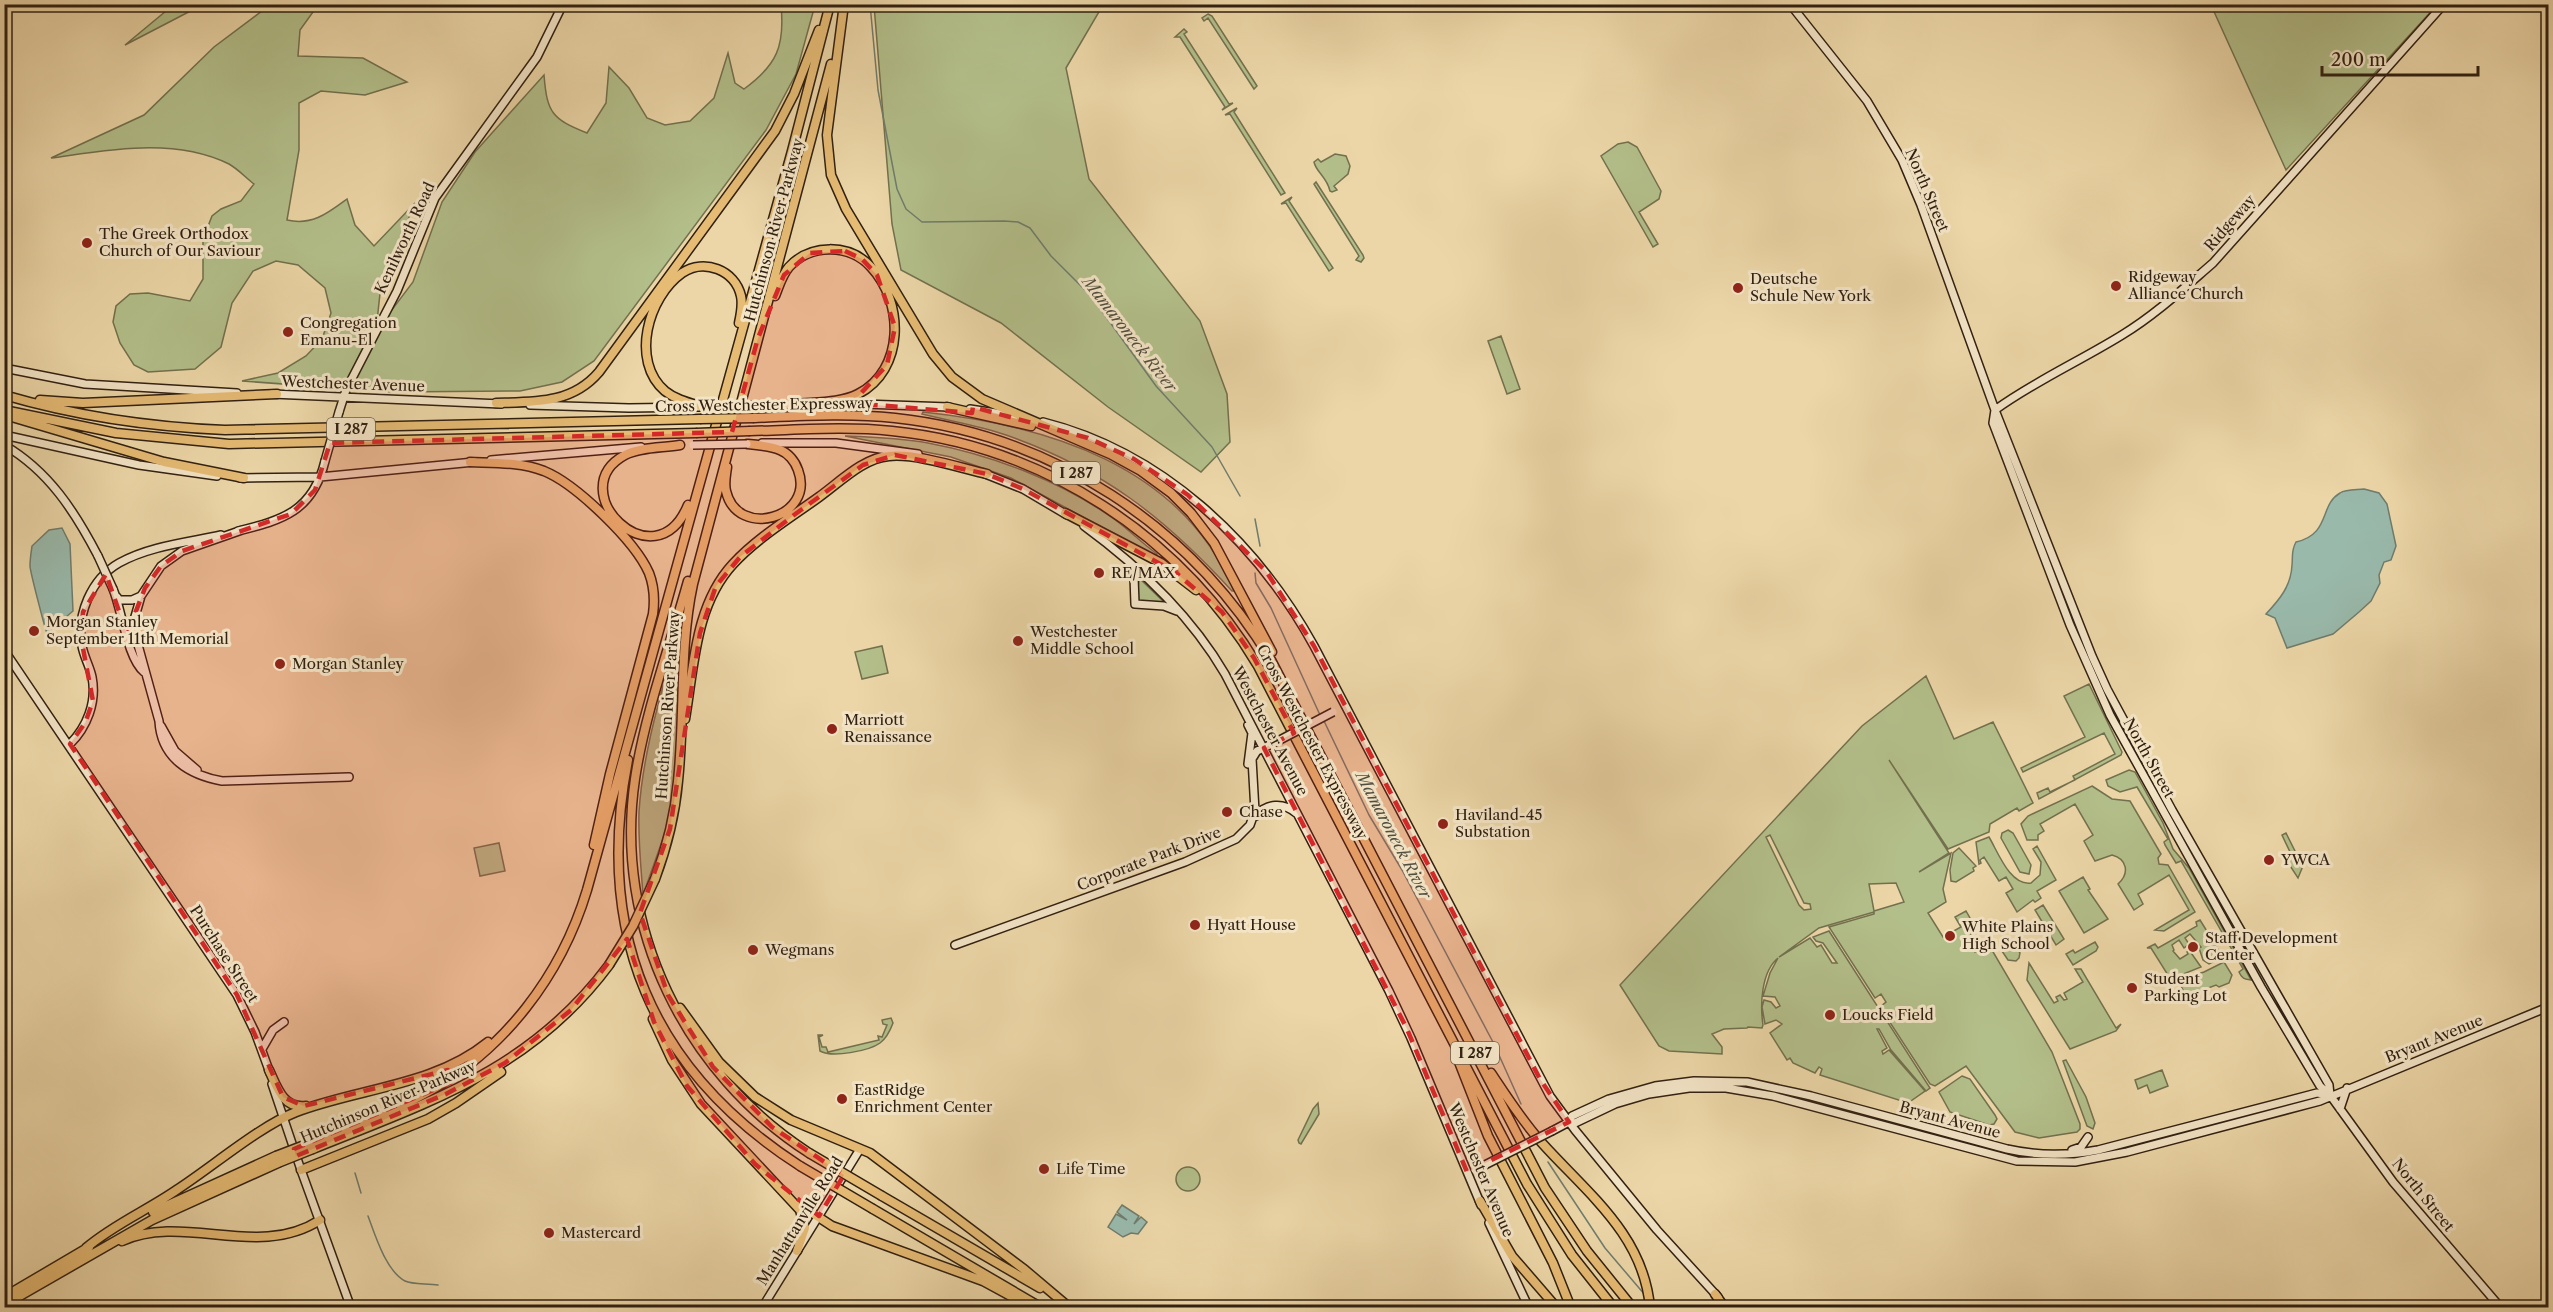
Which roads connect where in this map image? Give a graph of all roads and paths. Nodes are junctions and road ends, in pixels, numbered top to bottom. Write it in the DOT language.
graph roads {
  1 [pos="563,4"];
  2 [pos="830,4"];
  3 [pos="844,4"];
  4 [pos="1790,4"];
  5 [pos="2444,4"];
  6 [pos="758,338"];
  7 [pos="732,362"];
  8 [pos="4,368"];
  9 [pos="276,394"];
  10 [pos="4,395"];
  11 [pos="344,397"];
  12 [pos="496,403"];
  13 [pos="795,404"];
  14 [pos="703,407"];
  15 [pos="947,407"];
  16 [pos="4,410"];
  17 [pos="1995,410"];
  18 [pos="4,415"];
  19 [pos="1021,417"];
  20 [pos="1058,433"];
  21 [pos="4,435"];
  22 [pos="730,437"];
  23 [pos="747,444"];
  24 [pos="4,445"];
  25 [pos="680,446"];
  26 [pos="470,462"];
  27 [pos="701,474"];
  28 [pos="987,474"];
  29 [pos="320,477"];
  30 [pos="244,478"];
  31 [pos="1065,513"];
  32 [pos="708,520"];
  33 [pos="242,530"];
  34 [pos="1127,560"];
  35 [pos="141,596"];
  36 [pos="117,597"];
  37 [pos="1222,612"];
  38 [pos="1182,614"];
  39 [pos="4,650"];
  40 [pos="144,672"];
  41 [pos="1235,692"];
  42 [pos="641,695"];
  43 [pos="1346,706"];
  44 [pos="1298,710"];
  45 [pos="70,744"];
  46 [pos="680,748"];
  47 [pos="1264,748"];
  48 [pos="349,777"];
  49 [pos="1253,779"];
  50 [pos="1299,816"];
  51 [pos="1254,818"];
  52 [pos="587,890"];
  53 [pos="955,945"];
  54 [pos="651,952"];
  55 [pos="637,970"];
  56 [pos="2548,1007"];
  57 [pos="516,1020"];
  58 [pos="284,1022"];
  59 [pos="1459,1022"];
  60 [pos="1445,1025"];
  61 [pos="543,1035"];
  62 [pos="262,1049"];
  63 [pos="269,1070"];
  64 [pos="2347,1088"];
  65 [pos="2330,1095"];
  66 [pos="327,1101"];
  67 [pos="2340,1109"];
  68 [pos="283,1118"];
  69 [pos="1584,1118"];
  70 [pos="1569,1122"];
  71 [pos="2088,1137"];
  72 [pos="1583,1139"];
  73 [pos="312,1146"];
  74 [pos="2000,1148"];
  75 [pos="861,1149"];
  76 [pos="277,1160"];
  77 [pos="301,1170"];
  78 [pos="1467,1172"];
  79 [pos="768,1176"];
  80 [pos="1480,1202"];
  81 [pos="819,1216"];
  82 [pos="320,1220"];
  83 [pos="86,1248"];
  84 [pos="797,1251"];
  85 [pos="78,1261"];
  86 [pos="1715,1294"];
  87 [pos="4,1297"];
  88 [pos="4,1305"];
  89 [pos="351,1308"];
  90 [pos="762,1308"];
  91 [pos="1033,1308"];
  92 [pos="1042,1308"];
  93 [pos="1069,1308"];
  94 [pos="1529,1308"];
  95 [pos="1557,1308"];
  96 [pos="1571,1308"];
  97 [pos="1614,1308"];
  98 [pos="1633,1308"];
  99 [pos="1650,1308"];
  100 [pos="1727,1308"];
  101 [pos="2501,1308"];
  1 -- 11 [label="main road, Kenilworth Road"];
  2 -- 7 [label="highway, Hutchinson River Parkway"];
  2 -- 12 [label="highway"];
  3 -- 6 [label="highway, Hutchinson River Parkway"];
  3 -- 19 [label="highway"];
  4 -- 17 [label="main road, North Street"];
  5 -- 17 [label="main road, Ridgeway"];
  6 -- 13 [label="highway"];
  6 -- 22 [label="highway, Hutchinson River Parkway"];
  7 -- 14 [label="highway"];
  7 -- 27 [label="highway, Hutchinson River Parkway"];
  8 -- 9 [label="main road, Westchester Avenue"];
  9 -- 10 [label="highway"];
  9 -- 11 [label="main road, Westchester Avenue"];
  10 -- 44 [label="highway, Cross Westchester Expressway / I 287, bridge"];
  11 -- 12 [label="main road, Westchester Avenue"];
  11 -- 29 [label="main road, Kenilworth Road, bridge"];
  12 -- 14 [label="main road, Westchester Avenue"];
  13 -- 14 [label="main road, Westchester Avenue, bridge"];
  13 -- 15 [label="main road"];
  15 -- 19 [label="main road"];
  15 -- 20 [label="highway"];
  16 -- 37 [label="highway, Cross Westchester Expressway / I 287, bridge"];
  17 -- 65 [label="main road, North Street"];
  18 -- 30 [label="highway"];
  19 -- 20 [label="highway"];
  19 -- 43 [label="main road"];
  20 -- 44 [label="highway"];
  21 -- 30 [label="main road"];
  22 -- 23 [label="highway"];
  22 -- 32 [label="highway, Hutchinson River Parkway"];
  23 -- 25 [label="main road, Westchester Avenue, bridge"];
  23 -- 28 [label="main road, Westchester Avenue"];
  24 -- 36 [label="main road, Kenilworth Road, bridge"];
  25 -- 26 [label="main road"];
  25 -- 27 [label="highway"];
  26 -- 29 [label="main road"];
  26 -- 52 [label="highway"];
  27 -- 42 [label="highway, Hutchinson River Parkway"];
  28 -- 31 [label="main road, Westchester Avenue"];
  28 -- 46 [label="highway"];
  29 -- 30 [label="main road"];
  29 -- 33 [label="main road, Kenilworth Road"];
  31 -- 34 [label="main road, Westchester Avenue"];
  31 -- 37 [label="highway"];
  32 -- 46 [label="highway, Hutchinson River Parkway"];
  32 -- 54 [label="highway"];
  33 -- 35 [label="main road, Kenilworth Road"];
  33 -- 45 [label="main road, Kenilworth Road"];
  34 -- 38 [label="main road, Westchester Avenue"];
  34 -- 38 [label="main road"];
  35 -- 36 [label="main road"];
  35 -- 40 [label="main road, Kenilworth Road"];
  36 -- 40 [label="main road, Kenilworth Road"];
  37 -- 60 [label="highway, Cross Westchester Expressway / I 287"];
  38 -- 41 [label="main road, Westchester Avenue"];
  39 -- 45 [label="main road, Purchase Street"];
  40 -- 48 [label="main road, Kenilworth Road"];
  41 -- 47 [label="main road, Westchester Avenue"];
  41 -- 49 [label="main road"];
  42 -- 52 [label="highway, Hutchinson River Parkway"];
  42 -- 55 [label="highway"];
  43 -- 47 [label="main road, bridge"];
  43 -- 70 [label="main road"];
  44 -- 59 [label="highway, Cross Westchester Expressway / I 287"];
  45 -- 62 [label="main road, Purchase Street"];
  46 -- 61 [label="highway, Hutchinson River Parkway, bridge"];
  47 -- 49 [label="main road"];
  47 -- 50 [label="main road, Westchester Avenue"];
  49 -- 51 [label="main road"];
  50 -- 51 [label="main road, Corporate Park Drive"];
  50 -- 78 [label="main road, Westchester Avenue"];
  51 -- 53 [label="main road, Corporate Park Drive"];
  52 -- 57 [label="highway, Hutchinson River Parkway"];
  54 -- 75 [label="highway"];
  54 -- 93 [label="highway, bridge"];
  55 -- 79 [label="highway"];
  55 -- 92 [label="highway, bridge"];
  56 -- 64 [label="main road, Bryant Avenue"];
  57 -- 66 [label="highway"];
  57 -- 73 [label="highway, Hutchinson River Parkway"];
  58 -- 62 [label="main road"];
  59 -- 98 [label="highway, Cross Westchester Expressway / I 287"];
  59 -- 99 [label="highway"];
  60 -- 96 [label="highway"];
  60 -- 97 [label="highway, Cross Westchester Expressway / I 287"];
  61 -- 73 [label="highway, Hutchinson River Parkway"];
  61 -- 77 [label="highway"];
  62 -- 63 [label="main road, Purchase Street"];
  63 -- 66 [label="highway"];
  63 -- 68 [label="main road, Purchase Street"];
  64 -- 65 [label="main road, Bryant Avenue"];
  64 -- 67 [label="main road"];
  65 -- 67 [label="main road, North Street"];
  65 -- 69 [label="main road, Bryant Avenue"];
  65 -- 74 [label="main road, Bryant Avenue"];
  66 -- 68 [label="highway"];
  67 -- 101 [label="main road, North Street"];
  68 -- 77 [label="main road, Purchase Street"];
  68 -- 83 [label="highway"];
  69 -- 70 [label="main road, Bryant Avenue"];
  69 -- 72 [label="main road"];
  70 -- 72 [label="main road"];
  70 -- 74 [label="main road, Bryant Avenue"];
  70 -- 78 [label="main road, Bryant Avenue, bridge"];
  71 -- 74 [label="main road"];
  72 -- 86 [label="main road"];
  73 -- 76 [label="highway, Hutchinson River Parkway, bridge"];
  75 -- 81 [label="main road, Manhattanville Road"];
  75 -- 93 [label="highway"];
  76 -- 83 [label="highway, Hutchinson River Parkway"];
  76 -- 85 [label="highway, Hutchinson River Parkway"];
  77 -- 82 [label="main road, Purchase Street"];
  78 -- 80 [label="main road, Westchester Avenue"];
  79 -- 81 [label="highway"];
  79 -- 84 [label="highway"];
  80 -- 94 [label="main road, Westchester Avenue"];
  80 -- 95 [label="highway"];
  81 -- 84 [label="main road, Manhattanville Road"];
  81 -- 91 [label="highway"];
  82 -- 85 [label="highway"];
  82 -- 89 [label="main road, Purchase Street"];
  83 -- 87 [label="highway, Hutchinson River Parkway"];
  84 -- 90 [label="main road, Manhattanville Road"];
  85 -- 88 [label="highway, Hutchinson River Parkway"];
  86 -- 100 [label="highway"];
}
